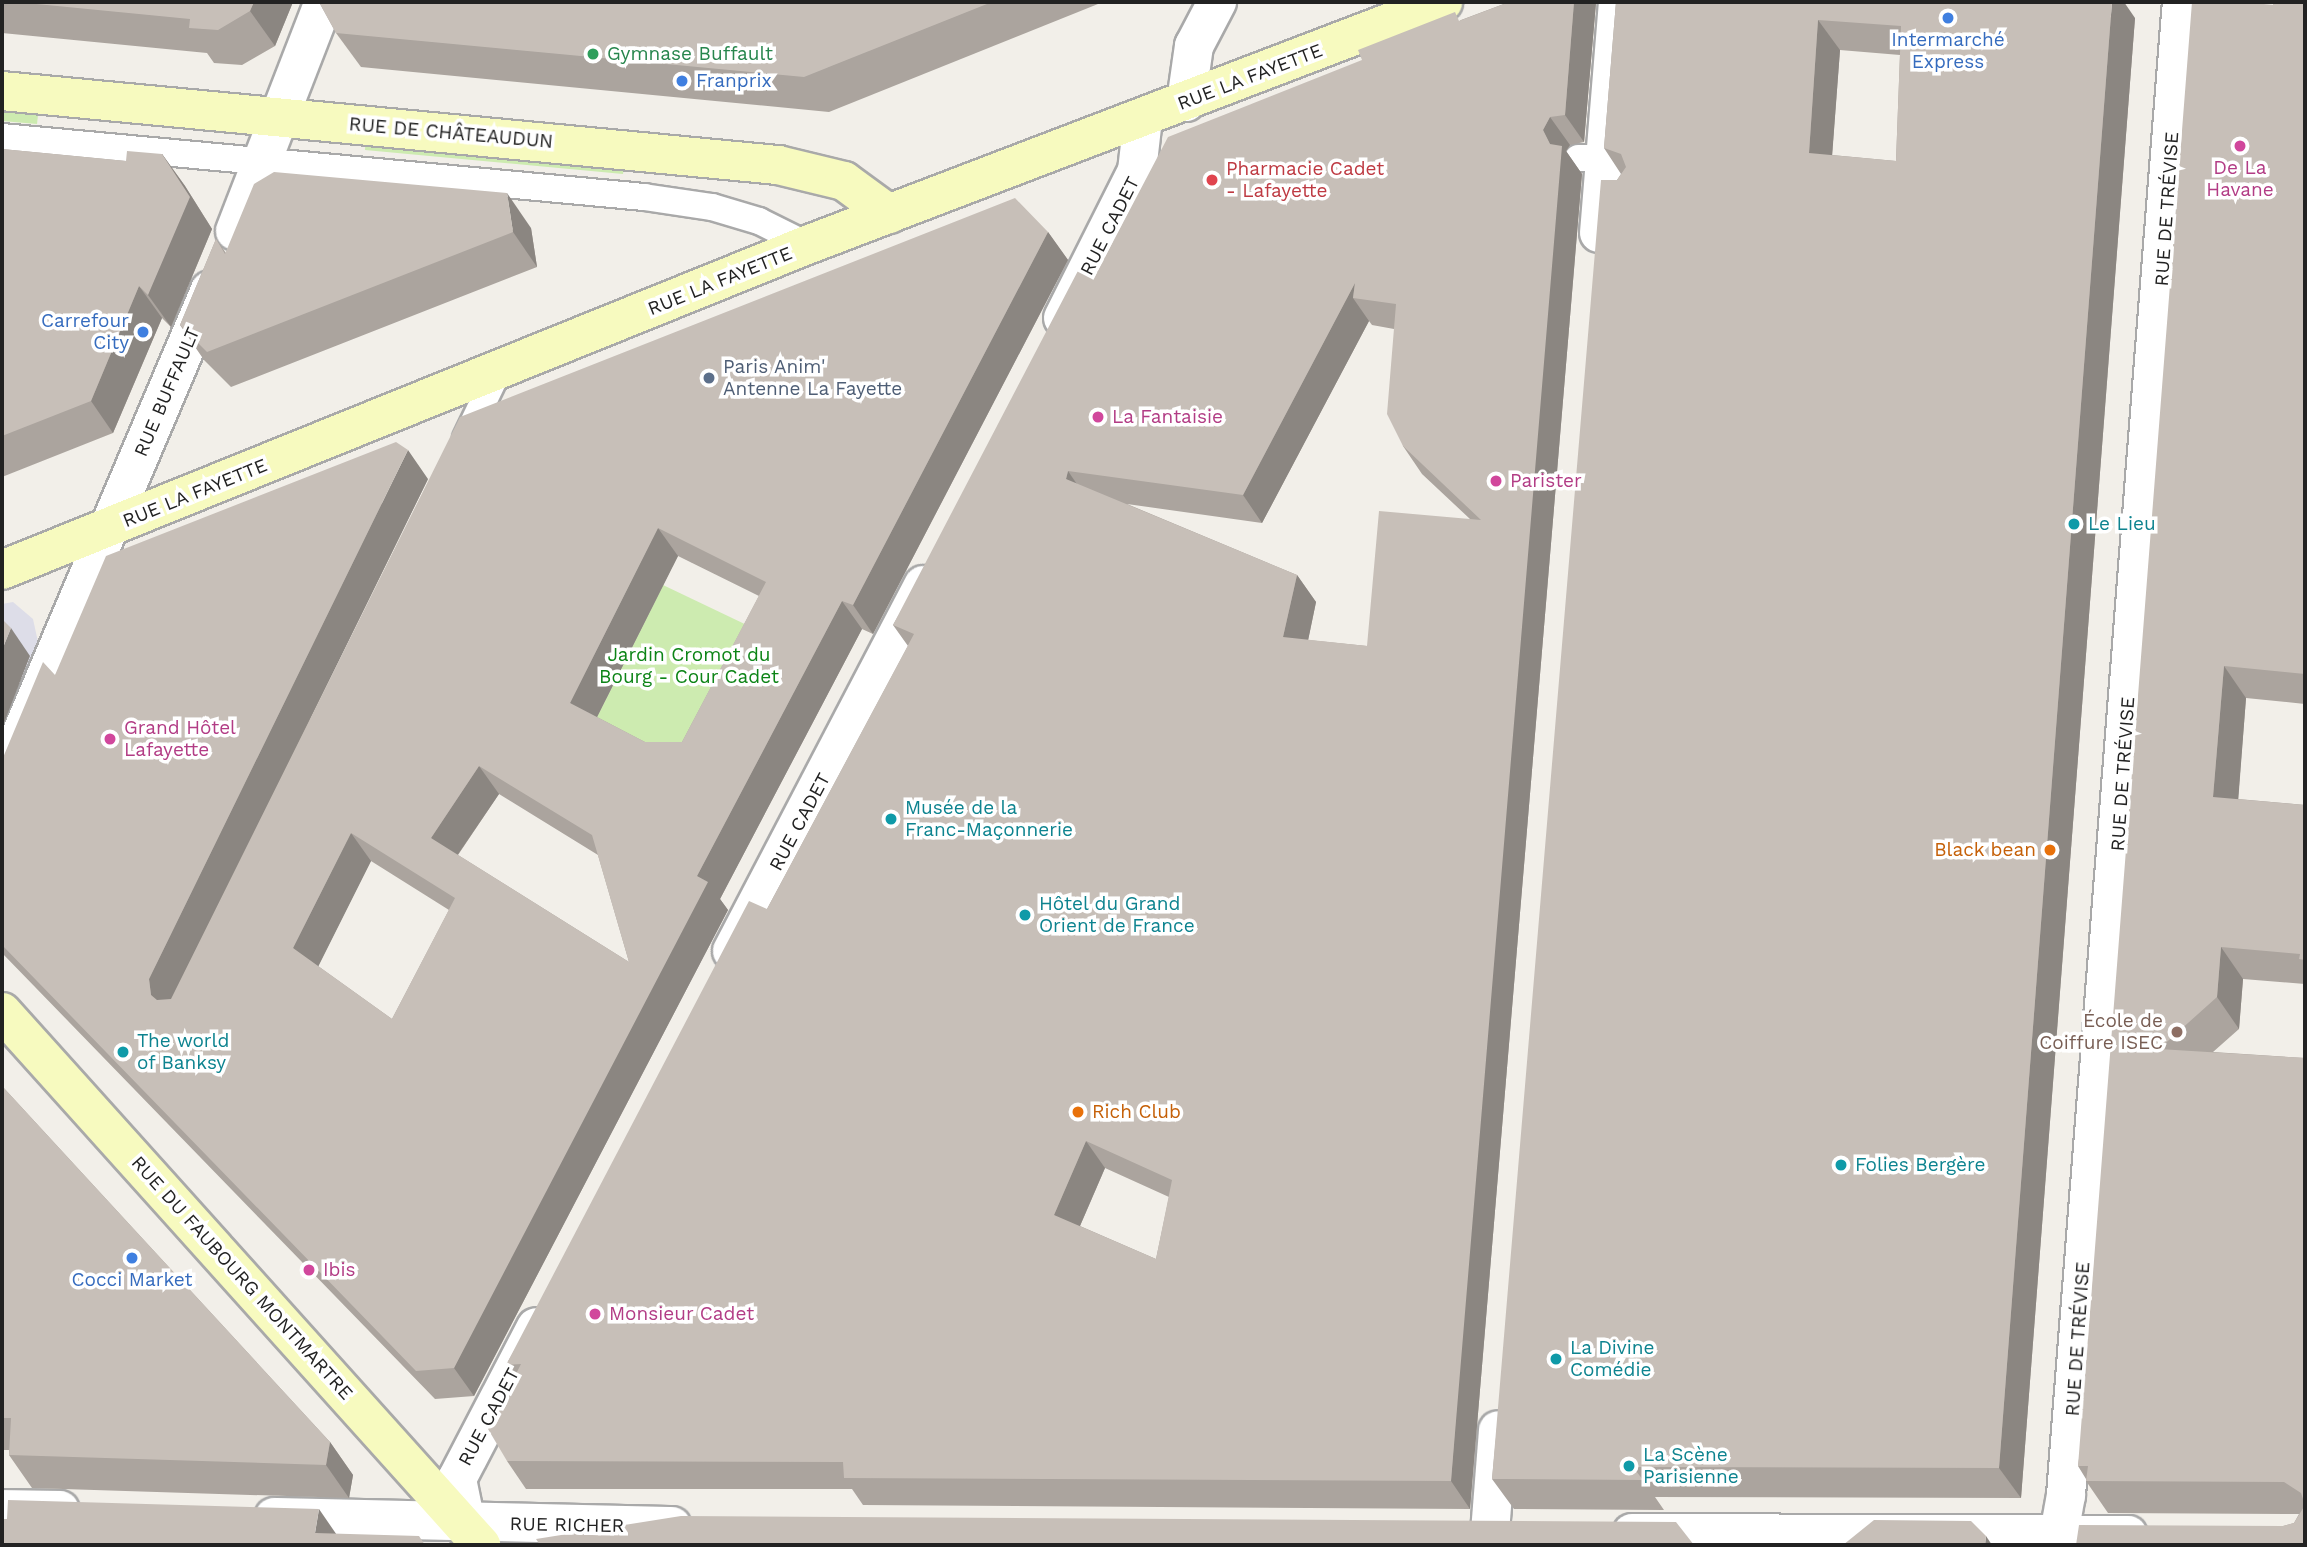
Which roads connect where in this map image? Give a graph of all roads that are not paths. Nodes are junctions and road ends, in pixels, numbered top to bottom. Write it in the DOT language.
graph roads {
  1 [pos="324,2"];
  2 [pos="1217,2"];
  3 [pos="1443,2"];
  4 [pos="1618,2"];
  5 [pos="2182,2"];
  6 [pos="2,91"];
  7 [pos="1186,102"];
  8 [pos="281,118"];
  9 [pos="1143,118"];
  10 [pos="2,137"];
  11 [pos="264,163"];
  12 [pos="889,214"];
  13 [pos="807,245"];
  14 [pos="1596,262"];
  15 [pos="1044,353"];
  16 [pos="498,370"];
  17 [pos="452,466"];
  18 [pos="108,528"];
  19 [pos="943,548"];
  20 [pos="2,570"];
  21 [pos="2,779"];
  22 [pos="715,983"];
  23 [pos="2,1012"];
  24 [pos="551,1299"];
  25 [pos="1501,1396"];
  26 [pos="2,1509"];
  27 [pos="98,1512"];
  28 [pos="235,1516"];
  29 [pos="703,1527"];
  30 [pos="1531,1532"];
  31 [pos="1599,1533"];
  32 [pos="474,1534"];
  33 [pos="2170,1535"];
  34 [pos="2058,1540"];
  35 [pos="1824,1542"];
  1 -- 8 [label="street, RUE BUFFAULT"];
  2 -- 7 [label="street"];
  3 -- 7 [label="main road, RUE LA FAYETTE"];
  4 -- 14 [label="street"];
  5 -- 34 [label="street, RUE DE TRÉVISE"];
  6 -- 8 [label="main road, RUE DE CHÂTEAUDUN"];
  7 -- 9 [label="main road, RUE LA FAYETTE"];
  8 -- 11 [label="street, RUE BUFFAULT"];
  8 -- 12 [label="main road, RUE DE CHÂTEAUDUN"];
  9 -- 12 [label="main road, RUE LA FAYETTE"];
  9 -- 15 [label="street, RUE CADET"];
  10 -- 11 [label="lane"];
  11 -- 13 [label="lane"];
  11 -- 18 [label="street, RUE BUFFAULT"];
  12 -- 13 [label="main road, RUE LA FAYETTE"];
  13 -- 16 [label="main road, RUE LA FAYETTE"];
  16 -- 17 [label="lane"];
  16 -- 18 [label="main road, RUE LA FAYETTE"];
  18 -- 20 [label="main road, RUE LA FAYETTE"];
  18 -- 21 [label="street, RUE BUFFAULT"];
  19 -- 22 [label="street, RUE CADET"];
  23 -- 32 [label="main road, RUE DU FAUBOURG MONTMARTRE"];
  24 -- 32 [label="street, RUE CADET"];
  25 -- 30 [label="street"];
  26 -- 27 [label="street"];
  28 -- 32 [label="street, RUE RICHER"];
  29 -- 32 [label="street, RUE RICHER"];
  31 -- 35 [label="street"];
  33 -- 34 [label="street"];
  34 -- 35 [label="street"];
}
